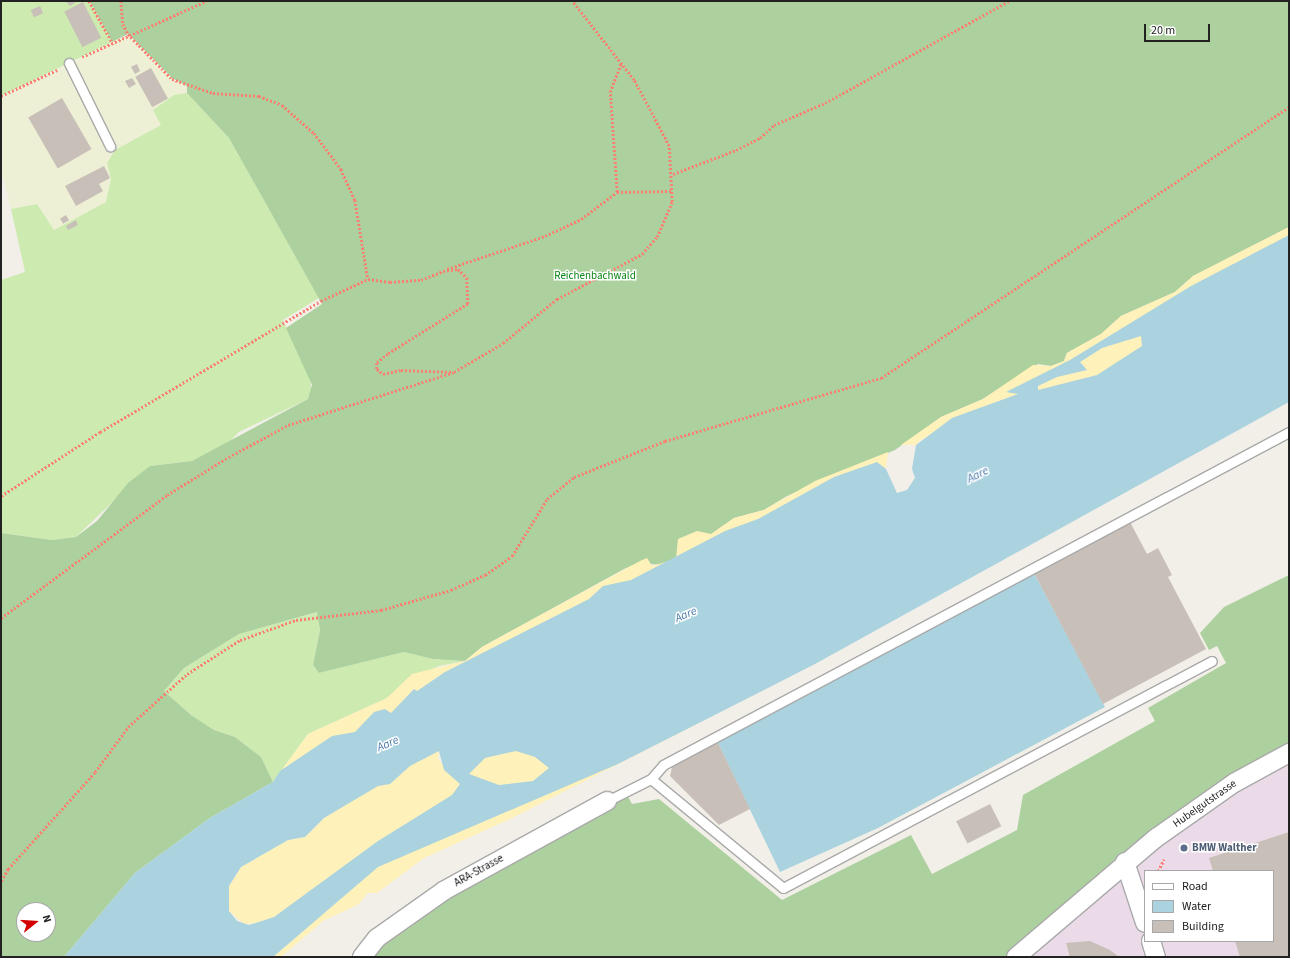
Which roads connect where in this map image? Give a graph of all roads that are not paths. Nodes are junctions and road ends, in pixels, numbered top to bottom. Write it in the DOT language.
graph roads {
  1 [pos="69,64"];
  2 [pos="110,146"];
  3 [pos="1289,432"];
  4 [pos="1212,661"];
  5 [pos="1289,754"];
  6 [pos="651,779"];
  7 [pos="607,801"];
  8 [pos="1125,862"];
  9 [pos="1144,920"];
  10 [pos="1151,942"];
  11 [pos="362,957"];
  12 [pos="1016,957"];
  13 [pos="1156,957"];
  1 -- 2 [label="lane"];
  3 -- 6 [label="lane"];
  4 -- 6 [label="lane"];
  5 -- 8 [label="street, Hubelgutstrasse"];
  6 -- 7 [label="lane"];
  7 -- 11 [label="street, ARA-Strasse"];
  8 -- 9 [label="street"];
  8 -- 12 [label="street, Hubelgutstrasse"];
  10 -- 13 [label="street"];
}
